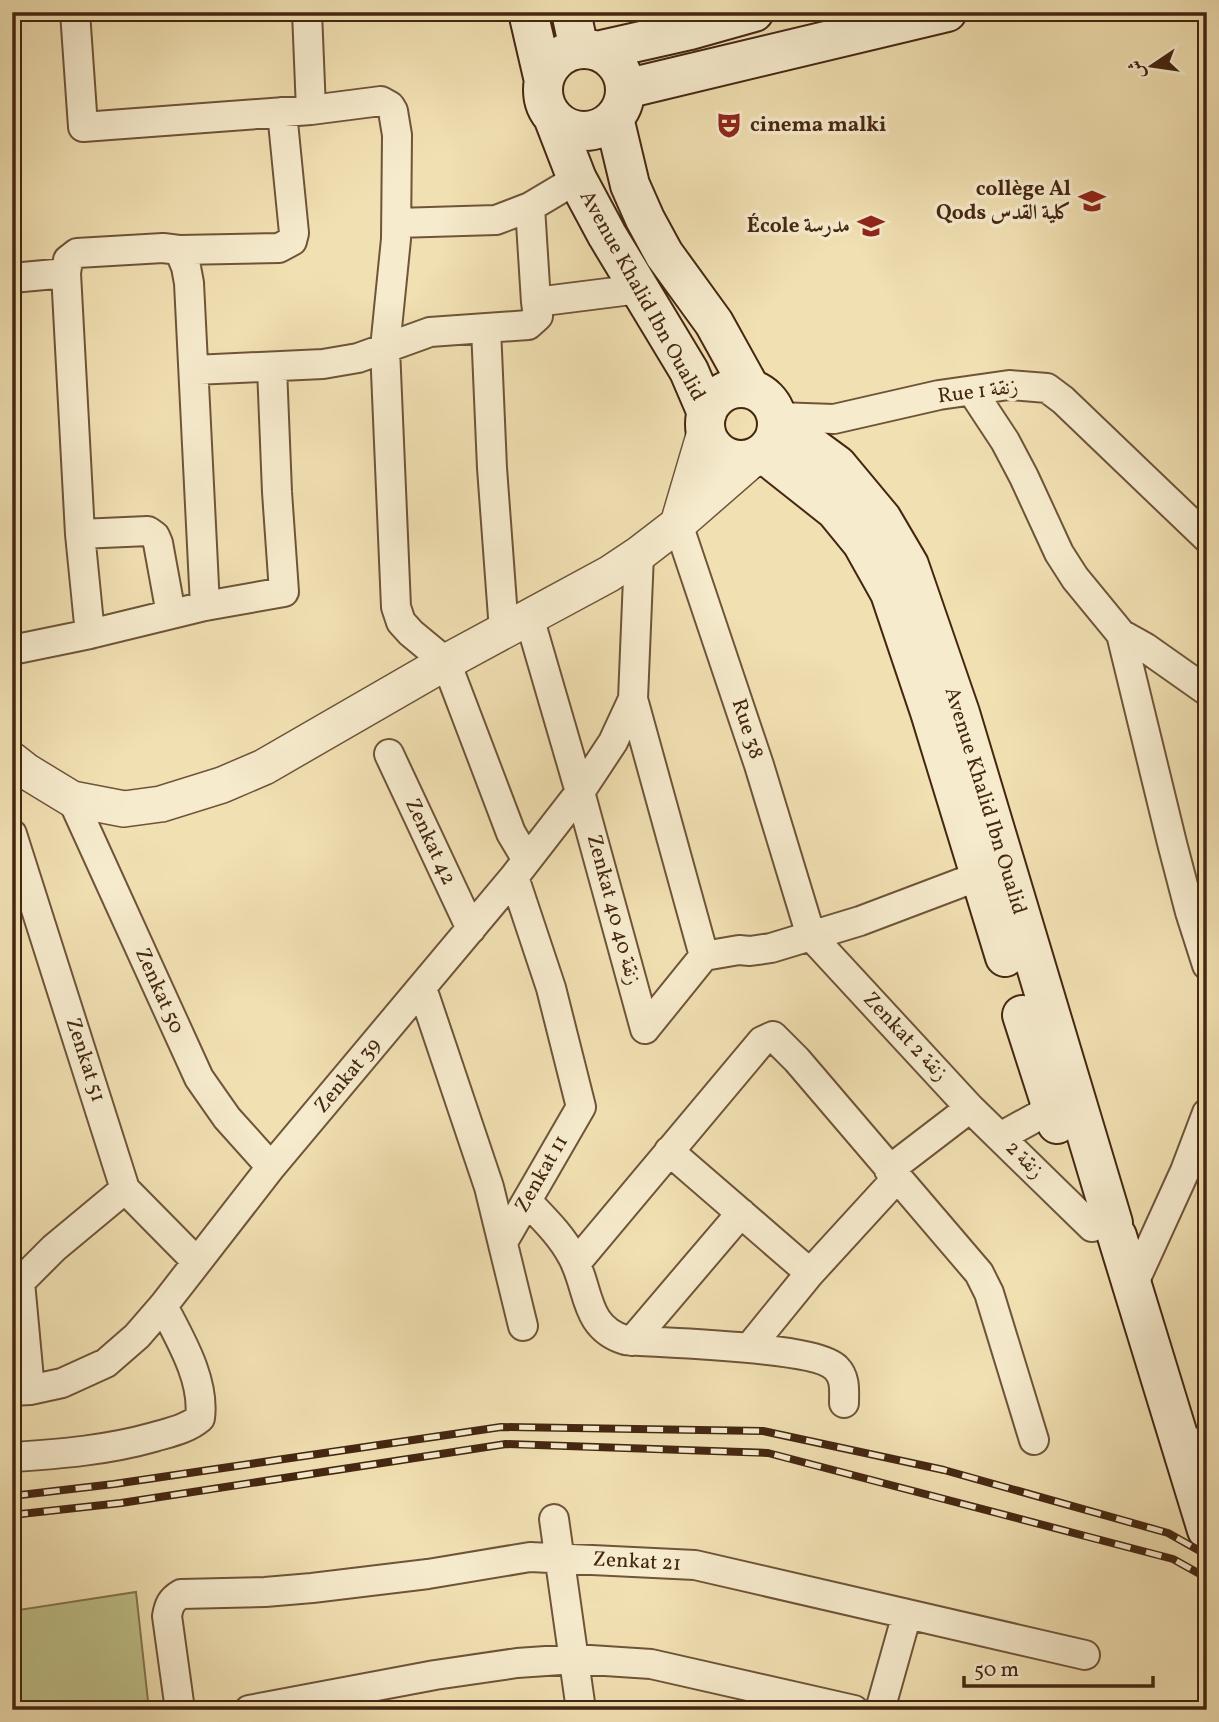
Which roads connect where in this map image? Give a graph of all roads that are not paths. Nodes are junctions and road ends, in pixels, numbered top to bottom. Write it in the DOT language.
graph roads {
  1 [pos="75,12"];
  2 [pos="307,12"];
  3 [pos="528,12"];
  4 [pos="570,12"];
  5 [pos="754,12"];
  6 [pos="947,12"];
  7 [pos="695,21"];
  8 [pos="588,50"];
  9 [pos="544,81"];
  10 [pos="619,103"];
  11 [pos="311,110"];
  12 [pos="282,112"];
  13 [pos="553,117"];
  14 [pos="577,179"];
  15 [pos="530,207"];
  16 [pos="397,223"];
  17 [pos="180,250"];
  18 [pos="66,273"];
  19 [pos="12,278"];
  20 [pos="639,289"];
  21 [pos="536,302"];
  22 [pos="486,328"];
  23 [pos="385,348"];
  24 [pos="272,368"];
  25 [pos="194,370"];
  26 [pos="750,388"];
  27 [pos="972,391"];
  28 [pos="706,421"];
  29 [pos="769,439"];
  30 [pos="678,524"];
  31 [pos="80,534"];
  32 [pos="1207,538"];
  33 [pos="639,554"];
  34 [pos="205,606"];
  35 [pos="171,614"];
  36 [pos="516,624"];
  37 [pos="90,634"];
  38 [pos="1121,634"];
  39 [pos="12,650"];
  40 [pos="446,662"];
  41 [pos="1207,691"];
  42 [pos="633,699"];
  43 [pos="389,754"];
  44 [pos="12,760"];
  45 [pos="580,792"];
  46 [pos="72,799"];
  47 [pos="14,851"];
  48 [pos="520,869"];
  49 [pos="979,876"];
  50 [pos="471,929"];
  51 [pos="811,936"];
  52 [pos="704,956"];
  53 [pos="1207,965"];
  54 [pos="422,988"];
  55 [pos="1049,1101"];
  56 [pos="970,1108"];
  57 [pos="1207,1113"];
  58 [pos="1000,1136"];
  59 [pos="669,1151"];
  60 [pos="271,1167"];
  61 [pos="893,1174"];
  62 [pos="125,1189"];
  63 [pos="527,1201"];
  64 [pos="741,1213"];
  65 [pos="1103,1231"];
  66 [pos="503,1242"];
  67 [pos="197,1262"];
  68 [pos="576,1263"];
  69 [pos="810,1273"];
  70 [pos="16,1283"];
  71 [pos="1133,1286"];
  72 [pos="163,1306"];
  73 [pos="523,1326"];
  74 [pos="632,1341"];
  75 [pos="749,1348"];
  76 [pos="21,1391"];
  77 [pos="844,1404"];
  78 [pos="1034,1440"];
  79 [pos="12,1457"];
  80 [pos="1199,1464"];
  81 [pos="554,1519"];
  82 [pos="1207,1530"];
  83 [pos="561,1558"];
  84 [pos="907,1614"];
  85 [pos="1085,1655"];
  86 [pos="575,1659"];
  87 [pos="361,1700"];
  88 [pos="180,1710"];
  89 [pos="249,1710"];
  90 [pos="581,1710"];
  91 [pos="854,1710"];
  92 [pos="880,1710"];
  1 -- 12 [label="street"];
  2 -- 11 [label="street"];
  3 -- 9 [label="main road"];
  4 -- 8 [label="main road"];
  5 -- 7 [label="main road"];
  6 -- 10 [label="main road"];
  7 -- 8 [label="main road"];
  8 -- 9 [label="main road"];
  8 -- 10 [label="main road"];
  9 -- 13 [label="main road"];
  10 -- 13 [label="main road"];
  10 -- 26 [label="main road, Avenue Khalid Ibn Oualid"];
  11 -- 12 [label="street"];
  11 -- 16 [label="street"];
  12 -- 17 [label="street"];
  13 -- 14 [label="main road, Avenue Khalid Ibn Oualid"];
  14 -- 15 [label="street"];
  14 -- 20 [label="main road, Avenue Khalid Ibn Oualid"];
  15 -- 16 [label="street"];
  15 -- 21 [label="street"];
  16 -- 23 [label="street"];
  17 -- 18 [label="street"];
  17 -- 25 [label="street"];
  18 -- 19 [label="street"];
  18 -- 31 [label="street"];
  20 -- 21 [label="street"];
  20 -- 28 [label="main road, Avenue Khalid Ibn Oualid"];
  21 -- 22 [label="street"];
  22 -- 23 [label="street"];
  22 -- 36 [label="street, Zenkat 40 زنقة 40"];
  23 -- 24 [label="street"];
  23 -- 40 [label="street"];
  24 -- 25 [label="street"];
  24 -- 34 [label="street"];
  25 -- 34 [label="street"];
  26 -- 28 [label="main road"];
  26 -- 29 [label="main road"];
  27 -- 29 [label="street, Rue 1 زنقة"];
  27 -- 32 [label="street, Rue 1 زنقة"];
  27 -- 38 [label="street"];
  28 -- 29 [label="main road"];
  28 -- 30 [label="street"];
  29 -- 30 [label="street"];
  29 -- 49 [label="main road, Avenue Khalid Ibn Oualid"];
  29 -- 65 [label="main road, Avenue Khalid Ibn Oualid"];
  30 -- 33 [label="street"];
  30 -- 51 [label="street, Rue 38"];
  31 -- 35 [label="street"];
  31 -- 37 [label="street"];
  33 -- 36 [label="street"];
  33 -- 42 [label="street, Zenkat 39"];
  34 -- 35 [label="street"];
  35 -- 37 [label="street"];
  36 -- 40 [label="street"];
  36 -- 45 [label="street, Zenkat 40 زنقة 40"];
  37 -- 39 [label="street"];
  38 -- 41 [label="street"];
  38 -- 53 [label="street"];
  40 -- 46 [label="street"];
  40 -- 48 [label="street"];
  42 -- 45 [label="street, Zenkat 39"];
  42 -- 52 [label="street, Zenkat 39"];
  43 -- 50 [label="street, Zenkat 42"];
  44 -- 46 [label="street"];
  45 -- 48 [label="street, Zenkat 39"];
  45 -- 52 [label="street, Zenkat 40 زنقة 40"];
  46 -- 60 [label="street, Zenkat 50"];
  47 -- 62 [label="street, Zenkat 51"];
  48 -- 50 [label="street, Zenkat 39"];
  48 -- 63 [label="street, Zenkat 11"];
  49 -- 51 [label="street"];
  49 -- 55 [label="main road, Avenue Khalid Ibn Oualid"];
  50 -- 54 [label="street, Zenkat 39"];
  51 -- 52 [label="street"];
  51 -- 56 [label="street, Zenkat 2 زنقة"];
  54 -- 60 [label="street, Zenkat 39"];
  54 -- 66 [label="street"];
  55 -- 58 [label="street, زنقة 2"];
  55 -- 65 [label="main road, Avenue Khalid Ibn Oualid"];
  56 -- 58 [label="street, Zenkat 2 زنقة"];
  56 -- 61 [label="street"];
  57 -- 71 [label="street"];
  58 -- 65 [label="street, زنقة 2"];
  59 -- 61 [label="street"];
  59 -- 64 [label="street"];
  59 -- 68 [label="street"];
  60 -- 67 [label="street, Zenkat 39"];
  61 -- 69 [label="street"];
  61 -- 78 [label="street"];
  62 -- 67 [label="street, Zenkat 51"];
  62 -- 70 [label="street"];
  63 -- 66 [label="street, Zenkat 11"];
  63 -- 68 [label="street"];
  64 -- 69 [label="street"];
  64 -- 74 [label="street"];
  65 -- 71 [label="main road, Avenue Khalid Ibn Oualid"];
  65 -- 80 [label="main road, Avenue Khalid Ibn Oualid"];
  66 -- 73 [label="street"];
  67 -- 72 [label="street, Zenkat 39"];
  68 -- 74 [label="street"];
  69 -- 75 [label="street"];
  70 -- 76 [label="street"];
  71 -- 80 [label="main road, Avenue Khalid Ibn Oualid"];
  72 -- 76 [label="street, Zenkat 39"];
  72 -- 79 [label="street"];
  74 -- 75 [label="street"];
  75 -- 77 [label="street"];
  80 -- 82 [label="main road, Avenue Khalid Ibn Oualid"];
  81 -- 83 [label="street"];
  83 -- 84 [label="street, Zenkat 21"];
  83 -- 86 [label="street"];
  83 -- 88 [label="street, Zenkat 21"];
  84 -- 85 [label="street, Zenkat 21"];
  84 -- 92 [label="street"];
  86 -- 87 [label="street"];
  86 -- 90 [label="street"];
  86 -- 91 [label="street"];
  87 -- 89 [label="street"];
}
